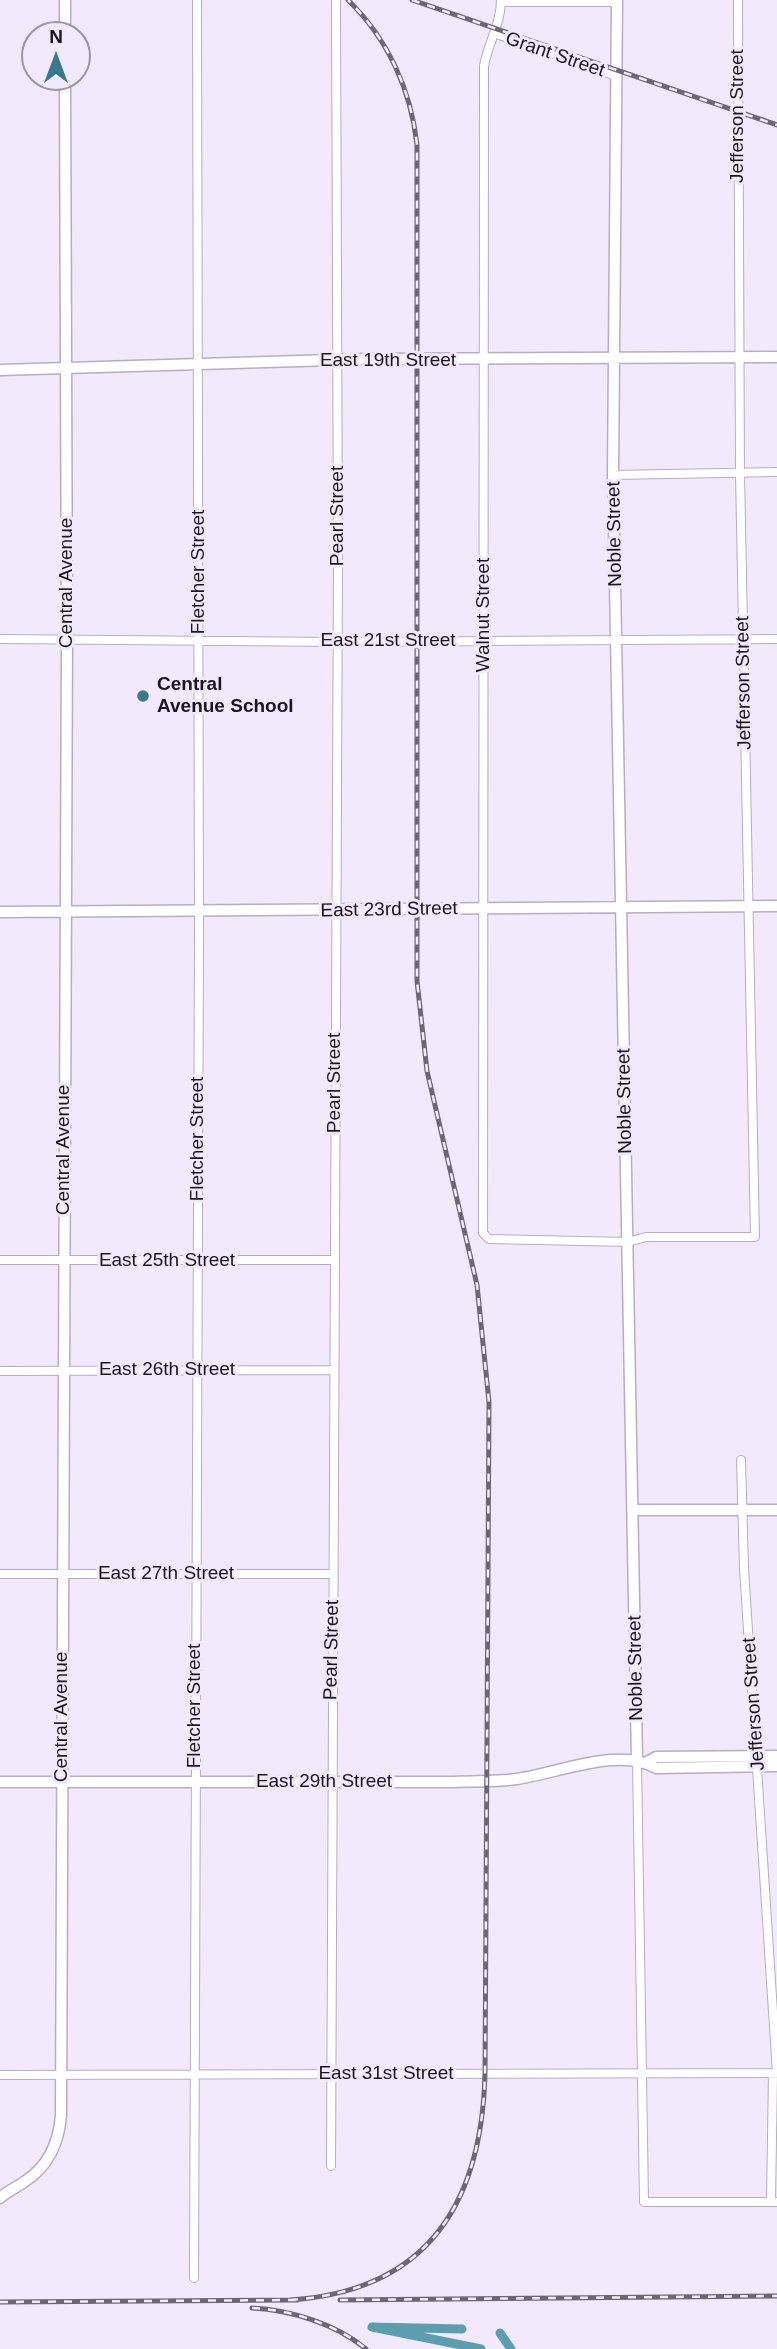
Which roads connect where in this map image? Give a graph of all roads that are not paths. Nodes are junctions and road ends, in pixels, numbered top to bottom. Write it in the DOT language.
graph roads {
  1 [pos="65,0"];
  2 [pos="197,0"];
  3 [pos="336,0"];
  4 [pos="738,0"];
  5 [pos="501,1"];
  6 [pos="617,1"];
  7 [pos="65,21"];
  8 [pos="494,33"];
  9 [pos="616,76"];
  10 [pos="65,91"];
  11 [pos="777,357"];
  12 [pos="740,358"];
  13 [pos="338,360"];
  14 [pos="484,360"];
  15 [pos="613,360"];
  16 [pos="200,365"];
  17 [pos="67,368"];
  18 [pos="0,370"];
  19 [pos="777,472"];
  20 [pos="740,473"];
  21 [pos="613,475"];
  22 [pos="67,638"];
  23 [pos="0,639"];
  24 [pos="777,639"];
  25 [pos="199,640"];
  26 [pos="743,640"];
  27 [pos="617,641"];
  28 [pos="338,642"];
  29 [pos="484,642"];
  30 [pos="747,906"];
  31 [pos="777,906"];
  32 [pos="622,907"];
  33 [pos="483,909"];
  34 [pos="336,911"];
  35 [pos="0,912"];
  36 [pos="65,912"];
  37 [pos="199,912"];
  38 [pos="628,1242"];
  39 [pos="0,1260"];
  40 [pos="64,1260"];
  41 [pos="334,1260"];
  42 [pos="197,1262"];
  43 [pos="197,1370"];
  44 [pos="334,1370"];
  45 [pos="0,1371"];
  46 [pos="63,1371"];
  47 [pos="741,1460"];
  48 [pos="633,1510"];
  49 [pos="742,1510"];
  50 [pos="777,1510"];
  51 [pos="0,1574"];
  52 [pos="63,1574"];
  53 [pos="196,1574"];
  54 [pos="333,1574"];
  55 [pos="777,1756"];
  56 [pos="758,1761"];
  57 [pos="642,1762"];
  58 [pos="777,1766"];
  59 [pos="0,1782"];
  60 [pos="194,1782"];
  61 [pos="331,1782"];
  62 [pos="63,1783"];
  63 [pos="644,2073"];
  64 [pos="775,2073"];
  65 [pos="193,2074"];
  66 [pos="332,2074"];
  67 [pos="0,2075"];
  68 [pos="60,2075"];
  69 [pos="331,2166"];
  70 [pos="0,2198"];
  71 [pos="774,2202"];
  72 [pos="194,2278"];
  1 -- 7 [label="street"];
  2 -- 16 [label="street, Fletcher Street"];
  3 -- 13 [label="street, Pearl Street"];
  4 -- 12 [label="street, Jefferson Street"];
  5 -- 6 [label="street"];
  5 -- 8 [label="street, Walnut Street"];
  6 -- 9 [label="street, Noble Street"];
  8 -- 9 [label="street, Grant Street"];
  8 -- 14 [label="street, Walnut Street"];
  9 -- 15 [label="street, Noble Street"];
  10 -- 17 [label="street, Central Avenue"];
  11 -- 12 [label="street, East 19th Street"];
  12 -- 15 [label="street, East 19th Street"];
  12 -- 20 [label="street, Jefferson Street"];
  13 -- 14 [label="street, East 19th Street"];
  13 -- 16 [label="street, East 19th Street"];
  13 -- 28 [label="street, Pearl Street"];
  14 -- 15 [label="street, East 19th Street"];
  14 -- 29 [label="street, Walnut Street"];
  15 -- 21 [label="street, Noble Street"];
  16 -- 17 [label="street, East 19th Street"];
  16 -- 25 [label="street, Fletcher Street"];
  17 -- 18 [label="street, East 19th Street"];
  17 -- 22 [label="street, Central Avenue"];
  19 -- 20 [label="street"];
  20 -- 21 [label="street"];
  20 -- 26 [label="street, Jefferson Street"];
  21 -- 27 [label="street, Noble Street"];
  22 -- 23 [label="street, East 21st Street"];
  22 -- 25 [label="street, East 21st Street"];
  22 -- 36 [label="street, Central Avenue"];
  24 -- 26 [label="street, East 21st Street"];
  25 -- 28 [label="street, East 21st Street"];
  25 -- 37 [label="street, Fletcher Street"];
  26 -- 27 [label="street, East 21st Street"];
  26 -- 30 [label="street, Jefferson Street"];
  27 -- 29 [label="street, East 21st Street"];
  27 -- 32 [label="street, Noble Street"];
  28 -- 29 [label="street, East 21st Street"];
  28 -- 34 [label="street, Pearl Street"];
  29 -- 33 [label="street, Walnut Street"];
  30 -- 31 [label="street, East 23rd Street"];
  30 -- 32 [label="street, East 23rd Street"];
  30 -- 38 [label="street, Jefferson Street"];
  32 -- 33 [label="street, East 23rd Street"];
  32 -- 38 [label="street, Noble Street"];
  33 -- 34 [label="street, East 23rd Street"];
  33 -- 38 [label="street, Walnut Street"];
  34 -- 37 [label="street, East 23rd Street"];
  34 -- 41 [label="street, Pearl Street"];
  35 -- 36 [label="street, East 23rd Street"];
  36 -- 37 [label="street, East 23rd Street"];
  36 -- 40 [label="street, Central Avenue"];
  37 -- 42 [label="street, Fletcher Street"];
  38 -- 48 [label="street, Noble Street"];
  39 -- 40 [label="street, East 25th Street"];
  40 -- 42 [label="street, East 25th Street"];
  40 -- 46 [label="street, Central Avenue"];
  41 -- 42 [label="street, East 25th Street"];
  41 -- 44 [label="street, Pearl Street"];
  42 -- 43 [label="street, Fletcher Street"];
  43 -- 44 [label="street, East 26th Street"];
  43 -- 46 [label="street, East 26th Street"];
  43 -- 53 [label="street, Fletcher Street"];
  44 -- 54 [label="street, Pearl Street"];
  45 -- 46 [label="street, East 26th Street"];
  46 -- 52 [label="street, Central Avenue"];
  47 -- 49 [label="street, Jefferson Street"];
  48 -- 49 [label="street"];
  48 -- 57 [label="street, Noble Street"];
  49 -- 50 [label="street"];
  49 -- 56 [label="street, Jefferson Street"];
  51 -- 52 [label="street, East 27th Street"];
  52 -- 53 [label="street, East 27th Street"];
  52 -- 62 [label="street, Central Avenue"];
  53 -- 54 [label="street, East 27th Street"];
  53 -- 60 [label="street, Fletcher Street"];
  54 -- 61 [label="street, Pearl Street"];
  55 -- 56 [label="street, East 29th Street"];
  56 -- 57 [label="street, East 29th Street"];
  56 -- 58 [label="street, East 29th Street"];
  56 -- 64 [label="street, Jefferson Street"];
  57 -- 61 [label="street, East 29th Street"];
  57 -- 63 [label="street, Noble Street"];
  59 -- 62 [label="street, East 29th Street"];
  60 -- 61 [label="street, East 29th Street"];
  60 -- 62 [label="street, East 29th Street"];
  60 -- 65 [label="street, Fletcher Street"];
  61 -- 66 [label="street, Pearl Street"];
  62 -- 68 [label="street, Central Avenue"];
  63 -- 64 [label="street, East 31st Street"];
  63 -- 66 [label="street, East 31st Street"];
  63 -- 71 [label="street, Noble Street"];
  64 -- 71 [label="street, Jefferson Street"];
  65 -- 66 [label="street, East 31st Street"];
  65 -- 68 [label="street, East 31st Street"];
  65 -- 72 [label="street, Fletcher Street"];
  66 -- 69 [label="street, Pearl Street"];
  67 -- 68 [label="street, East 31st Street"];
  68 -- 70 [label="street, Central Avenue"];
}
